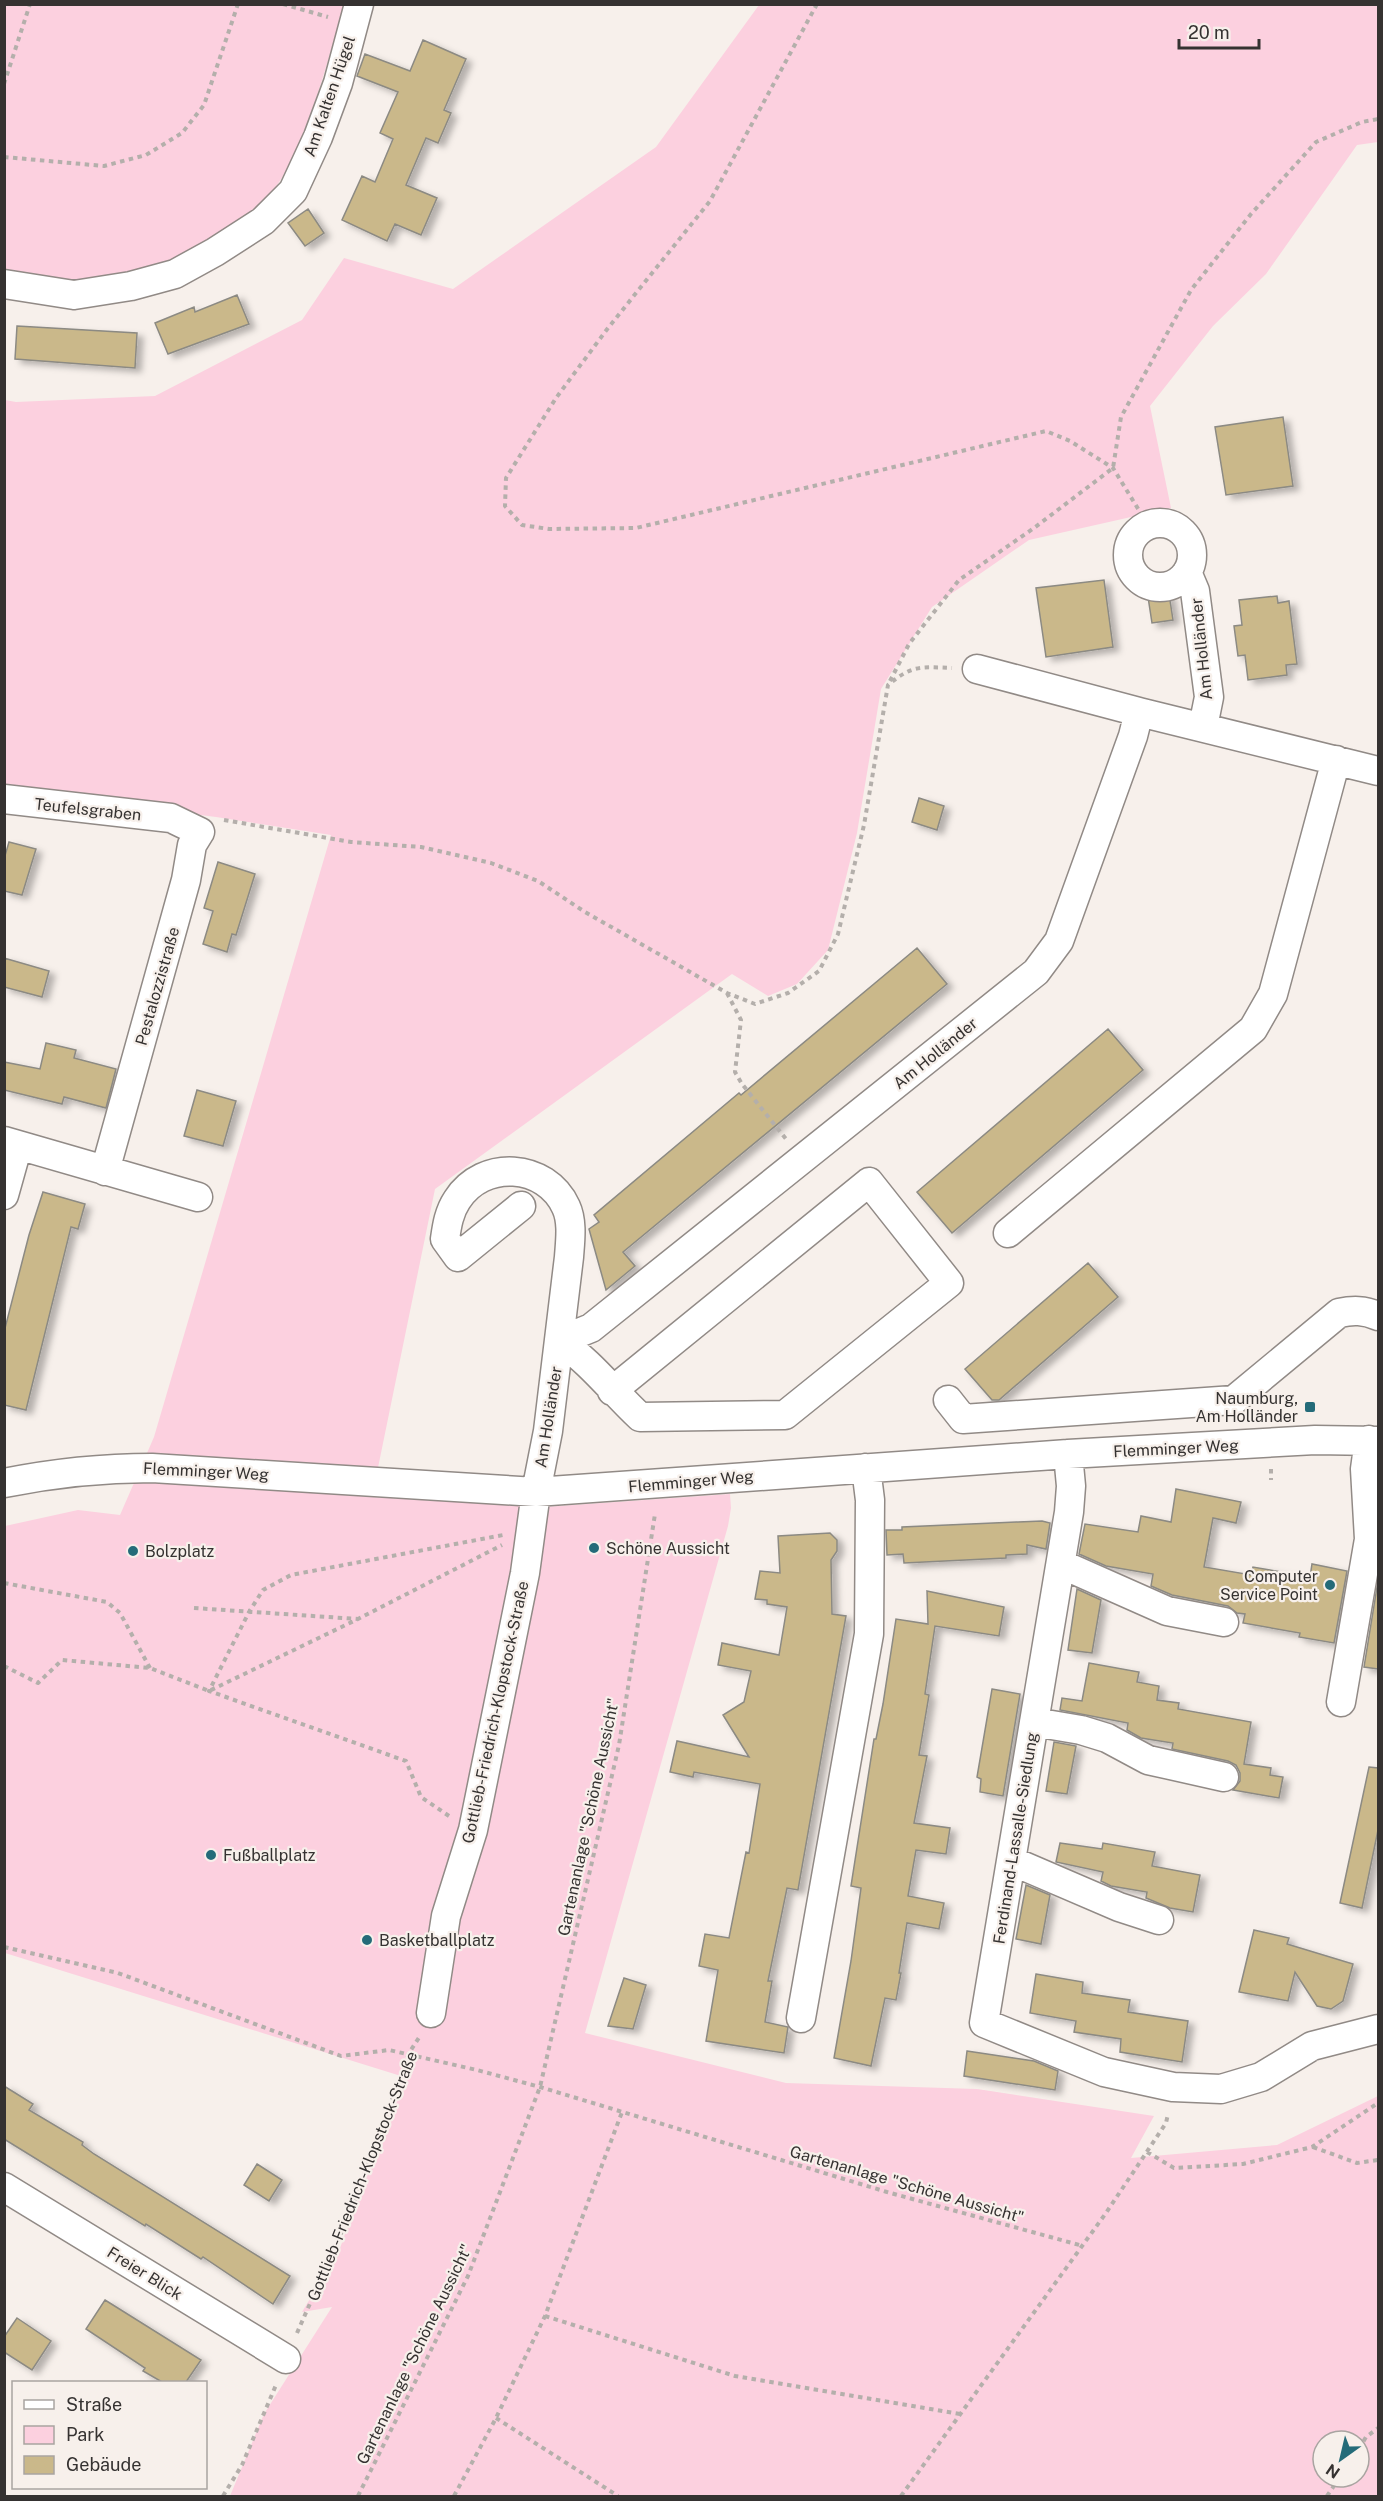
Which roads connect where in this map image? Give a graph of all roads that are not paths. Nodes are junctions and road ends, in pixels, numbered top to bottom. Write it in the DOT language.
graph roads {
  1 [pos="357,14"];
  2 [pos="4,285"];
  3 [pos="1187,572"];
  4 [pos="977,669"];
  5 [pos="1139,712"];
  6 [pos="1203,727"];
  7 [pos="1336,760"];
  8 [pos="1378,771"];
  9 [pos="4,800"];
  10 [pos="200,832"];
  11 [pos="11,1143"];
  12 [pos="105,1171"];
  13 [pos="4,1195"];
  14 [pos="198,1197"];
  15 [pos="521,1206"];
  16 [pos="1008,1233"];
  17 [pos="1378,1316"];
  18 [pos="559,1341"];
  19 [pos="612,1391"];
  20 [pos="948,1400"];
  21 [pos="1374,1440"];
  22 [pos="1068,1454"];
  23 [pos="866,1468"];
  24 [pos="4,1483"];
  25 [pos="536,1492"];
  26 [pos="1060,1564"];
  27 [pos="1224,1622"];
  28 [pos="1341,1702"];
  29 [pos="1034,1722"];
  30 [pos="1224,1777"];
  31 [pos="1012,1862"];
  32 [pos="1159,1920"];
  33 [pos="431,2013"];
  34 [pos="801,2018"];
  35 [pos="1378,2029"];
  36 [pos="4,2187"];
  37 [pos="286,2359"];
  1 -- 2 [label="street, Am Kalten Hügel"];
  3 -- 3 [label="street, Am Holländer"];
  3 -- 6 [label="street, Am Holländer"];
  4 -- 5 [label="street"];
  5 -- 6 [label="street, Am Holländer"];
  5 -- 18 [label="street, Am Holländer"];
  6 -- 7 [label="street, Am Holländer"];
  7 -- 8 [label="street, Am Holländer"];
  7 -- 16 [label="street"];
  9 -- 10 [label="street, Teufelsgraben"];
  10 -- 12 [label="street, Pestalozzistraße"];
  11 -- 12 [label="street"];
  11 -- 13 [label="street"];
  12 -- 14 [label="street"];
  15 -- 18 [label="street, Am Holländer"];
  17 -- 20 [label="street"];
  18 -- 19 [label="street"];
  18 -- 25 [label="street, Am Holländer"];
  19 -- 19 [label="street"];
  21 -- 22 [label="street, Flemminger Weg"];
  21 -- 28 [label="street"];
  22 -- 23 [label="street, Flemminger Weg"];
  22 -- 26 [label="street, Ferdinand-Lassalle-Siedlung"];
  23 -- 25 [label="street, Flemminger Weg"];
  23 -- 34 [label="street"];
  24 -- 25 [label="street, Flemminger Weg"];
  25 -- 33 [label="street, Gottlieb-Friedrich-Klopstock-Straße"];
  26 -- 27 [label="street"];
  26 -- 29 [label="street, Ferdinand-Lassalle-Siedlung"];
  29 -- 30 [label="street"];
  29 -- 31 [label="street, Ferdinand-Lassalle-Siedlung"];
  31 -- 32 [label="street"];
  31 -- 35 [label="street, Ferdinand-Lassalle-Siedlung"];
  36 -- 37 [label="street, Freier Blick"];
}
